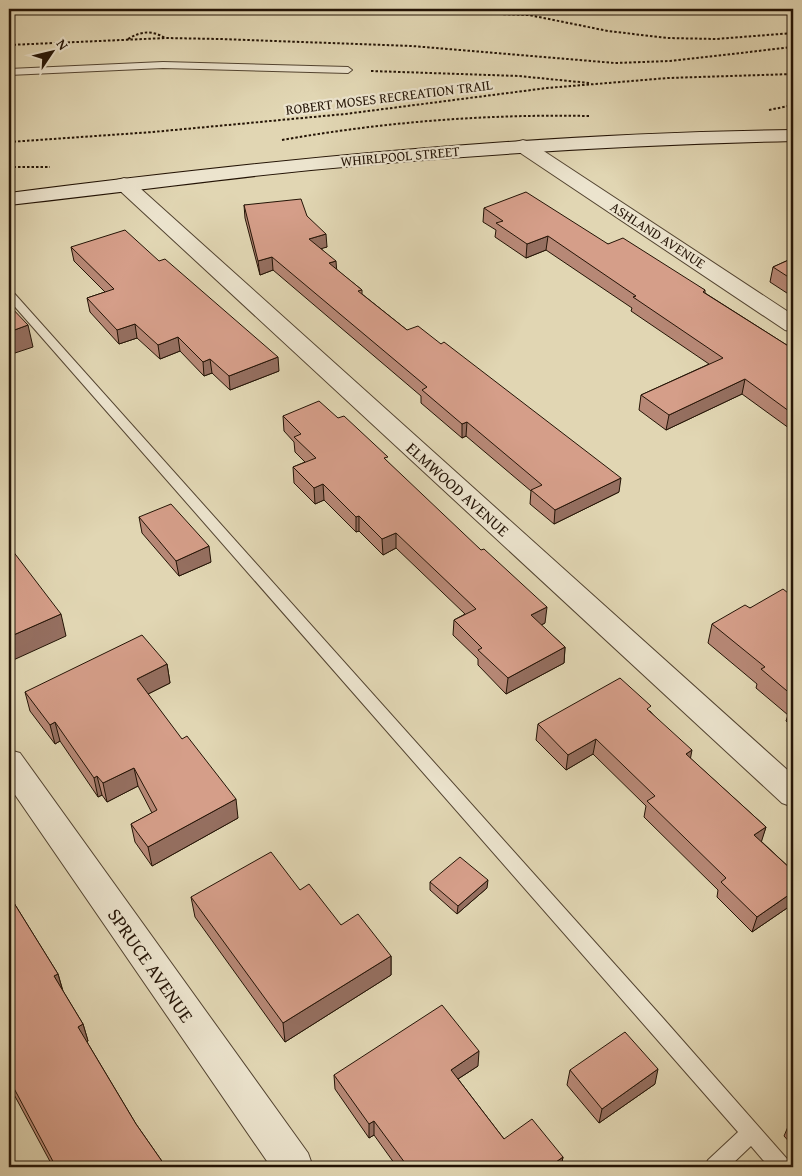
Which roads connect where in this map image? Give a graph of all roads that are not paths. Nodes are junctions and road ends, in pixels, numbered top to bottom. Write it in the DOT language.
graph roads {
  1 [pos="348,70"];
  2 [pos="9,72"];
  3 [pos="793,135"];
  4 [pos="523,146"];
  5 [pos="124,184"];
  6 [pos="9,199"];
  7 [pos="9,294"];
  8 [pos="793,325"];
  9 [pos="9,762"];
  10 [pos="793,794"];
  11 [pos="752,1133"];
  12 [pos="294,1167"];
  13 [pos="715,1167"];
  14 [pos="781,1167"];
  1 -- 2 [label="lane"];
  3 -- 4 [label="street, WHIRLPOOL STREET"];
  4 -- 5 [label="street, WHIRLPOOL STREET"];
  4 -- 8 [label="street, ASHLAND AVENUE"];
  5 -- 6 [label="street, WHIRLPOOL STREET"];
  5 -- 10 [label="street, ELMWOOD AVENUE"];
  7 -- 11 [label="lane"];
  9 -- 12 [label="street, SPRUCE AVENUE"];
  11 -- 13 [label="lane"];
  11 -- 14 [label="lane"];
}
